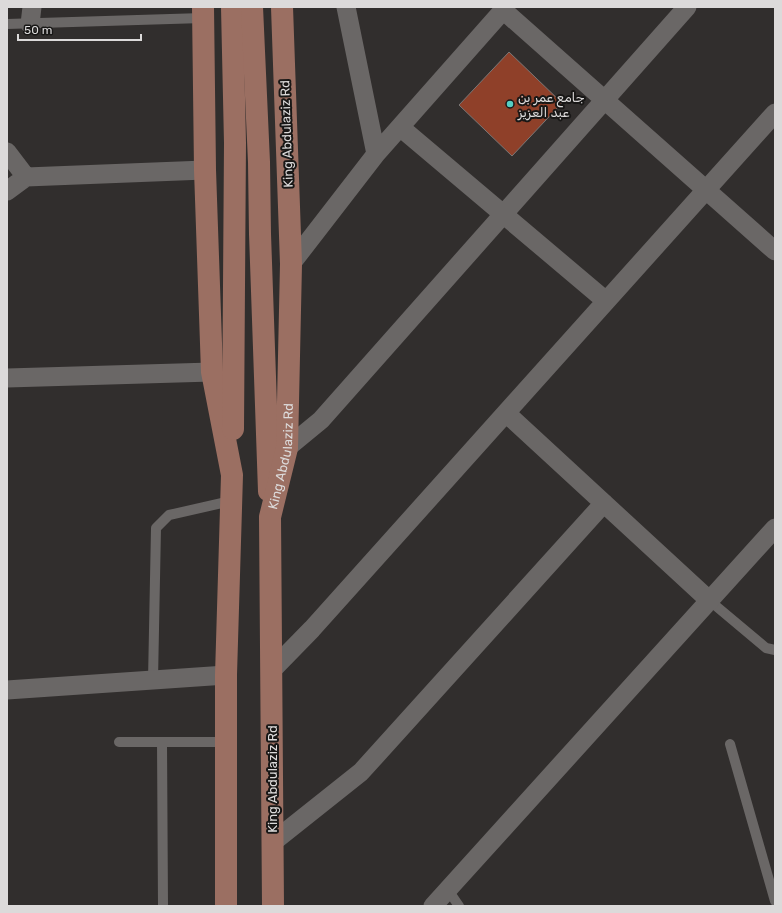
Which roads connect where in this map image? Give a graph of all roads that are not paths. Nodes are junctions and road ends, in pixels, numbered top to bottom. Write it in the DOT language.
graph roads {
  1 [pos="232,7"];
  2 [pos="252,7"];
  3 [pos="282,7"];
  4 [pos="346,7"];
  5 [pos="687,7"];
  6 [pos="504,8"];
  7 [pos="203,12"];
  8 [pos="31,15"];
  9 [pos="7,24"];
  10 [pos="605,100"];
  11 [pos="775,113"];
  12 [pos="400,127"];
  13 [pos="7,152"];
  14 [pos="376,154"];
  15 [pos="205,170"];
  16 [pos="26,177"];
  17 [pos="706,190"];
  18 [pos="7,191"];
  19 [pos="503,214"];
  20 [pos="775,251"];
  21 [pos="291,264"];
  22 [pos="606,301"];
  23 [pos="212,372"];
  24 [pos="7,378"];
  25 [pos="506,413"];
  26 [pos="287,448"];
  27 [pos="232,475"];
  28 [pos="231,501"];
  29 [pos="604,503"];
  30 [pos="270,517"];
  31 [pos="775,528"];
  32 [pos="710,601"];
  33 [pos="775,650"];
  34 [pos="271,671"];
  35 [pos="226,675"];
  36 [pos="153,680"];
  37 [pos="7,690"];
  38 [pos="119,742"];
  39 [pos="162,742"];
  40 [pos="226,742"];
  41 [pos="730,744"];
  42 [pos="273,842"];
  43 [pos="448,890"];
  44 [pos="775,901"];
  45 [pos="163,906"];
  46 [pos="226,906"];
  47 [pos="273,906"];
  48 [pos="433,906"];
  49 [pos="459,906"];
  1 -- 27 [label="main road"];
  2 -- 30 [label="main road"];
  3 -- 21 [label="main road, King Abdulaziz Rd"];
  4 -- 14 [label="street"];
  5 -- 10 [label="street"];
  6 -- 10 [label="street"];
  6 -- 12 [label="street"];
  7 -- 8 [label="lane"];
  7 -- 15 [label="main road"];
  8 -- 9 [label="lane"];
  10 -- 17 [label="street"];
  10 -- 19 [label="street"];
  11 -- 17 [label="street"];
  12 -- 14 [label="street"];
  12 -- 19 [label="street"];
  13 -- 16 [label="street"];
  14 -- 21 [label="street"];
  15 -- 16 [label="street"];
  15 -- 23 [label="main road"];
  16 -- 18 [label="street"];
  17 -- 20 [label="street"];
  17 -- 22 [label="street"];
  19 -- 22 [label="street"];
  19 -- 26 [label="street"];
  21 -- 26 [label="main road, King Abdulaziz Rd"];
  22 -- 25 [label="street"];
  23 -- 24 [label="street"];
  23 -- 27 [label="main road"];
  25 -- 29 [label="street"];
  25 -- 34 [label="street"];
  26 -- 30 [label="main road, King Abdulaziz Rd"];
  27 -- 28 [label="main road"];
  28 -- 35 [label="main road"];
  28 -- 36 [label="lane"];
  29 -- 32 [label="street"];
  29 -- 42 [label="street"];
  30 -- 34 [label="main road, King Abdulaziz Rd"];
  31 -- 32 [label="street"];
  32 -- 33 [label="lane"];
  32 -- 43 [label="street"];
  34 -- 42 [label="main road, King Abdulaziz Rd"];
  35 -- 36 [label="street"];
  35 -- 40 [label="main road"];
  36 -- 37 [label="street"];
  38 -- 39 [label="lane"];
  39 -- 40 [label="lane"];
  39 -- 45 [label="lane"];
  40 -- 46 [label="main road"];
  41 -- 44 [label="lane"];
  42 -- 47 [label="main road, King Abdulaziz Rd"];
  43 -- 48 [label="street"];
  43 -- 49 [label="lane"];
}
